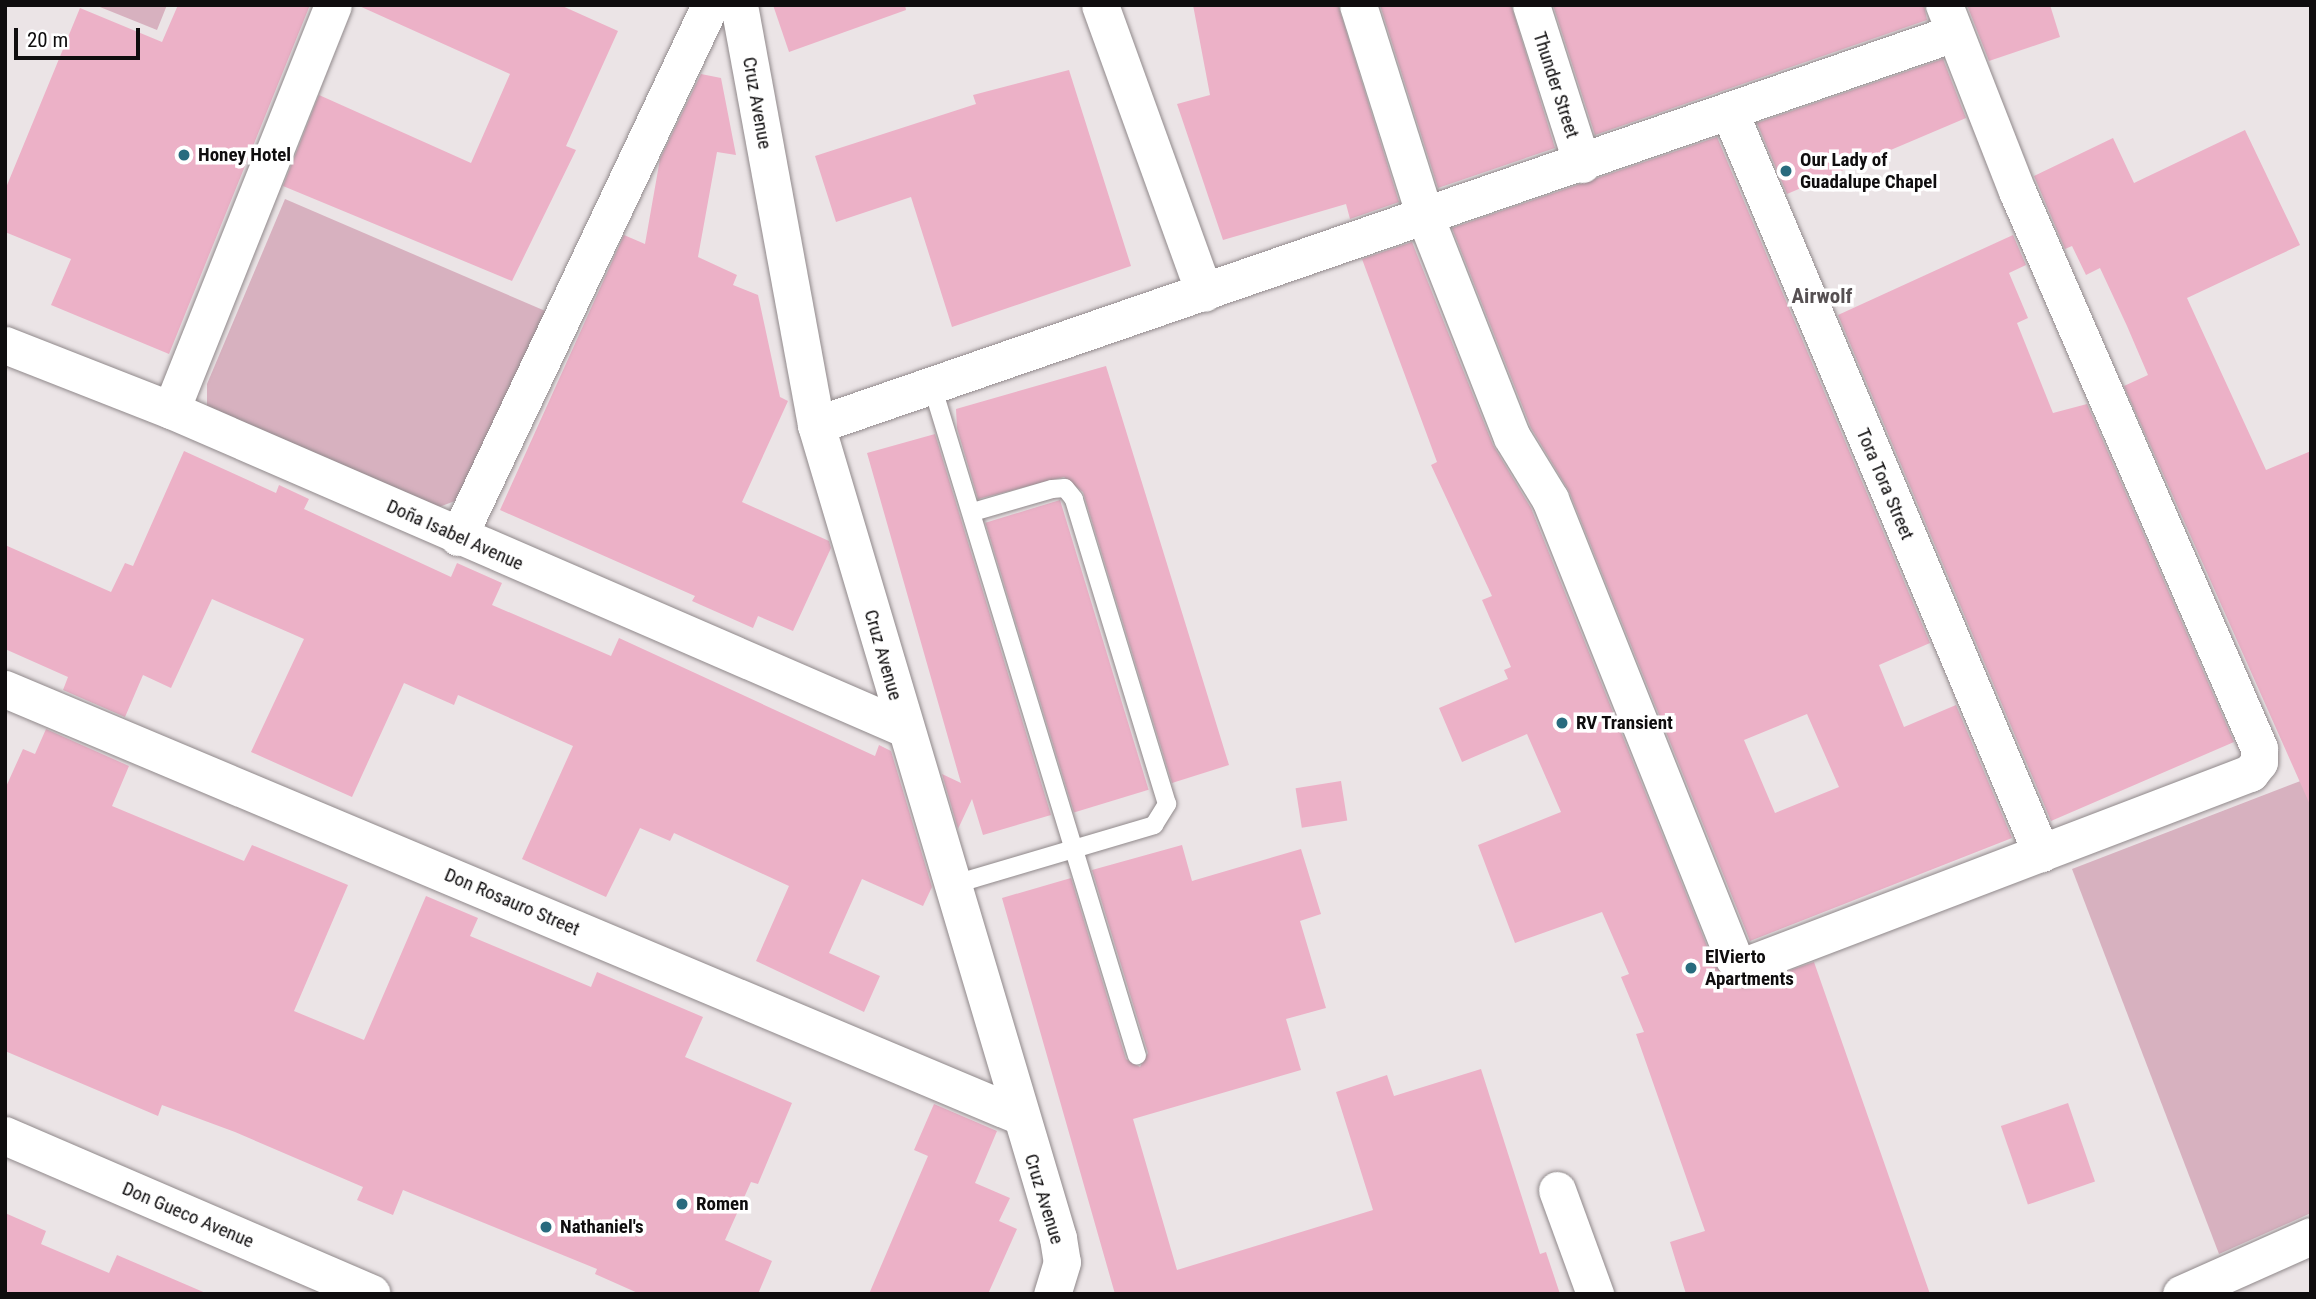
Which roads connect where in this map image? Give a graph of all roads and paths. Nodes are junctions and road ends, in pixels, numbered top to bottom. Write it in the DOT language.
graph roads {
  1 [pos="333,5"];
  2 [pos="710,5"];
  3 [pos="739,5"];
  4 [pos="1100,5"];
  5 [pos="1358,5"];
  6 [pos="1531,5"];
  7 [pos="1949,19"];
  8 [pos="1730,113"];
  9 [pos="1582,164"];
  10 [pos="1426,219"];
  11 [pos="1204,293"];
  12 [pos="5,345"];
  13 [pos="933,389"];
  14 [pos="171,410"];
  15 [pos="816,425"];
  16 [pos="974,512"];
  17 [pos="458,537"];
  18 [pos="5,689"];
  19 [pos="904,728"];
  20 [pos="1070,851"];
  21 [pos="2042,853"];
  22 [pos="952,885"];
  23 [pos="1137,1056"];
  24 [pos="1018,1115"];
  25 [pos="5,1136"];
  26 [pos="1558,1190"];
  27 [pos="2311,1236"];
  28 [pos="371,1294"];
  29 [pos="1052,1294"];
  30 [pos="1595,1294"];
  31 [pos="2181,1294"];
  1 -- 14 [label="street"];
  2 -- 17 [label="street"];
  3 -- 15 [label="street, Cruz Avenue"];
  4 -- 11 [label="street"];
  5 -- 10 [label="street"];
  6 -- 9 [label="street, Thunder Street"];
  7 -- 8 [label="street"];
  7 -- 21 [label="street"];
  8 -- 9 [label="street"];
  8 -- 21 [label="street, Tora Tora Street"];
  9 -- 10 [label="street"];
  10 -- 11 [label="street"];
  10 -- 21 [label="street"];
  11 -- 13 [label="street"];
  12 -- 14 [label="street, Doña Isabel Avenue"];
  13 -- 15 [label="street"];
  13 -- 16 [label="lane"];
  14 -- 17 [label="street, Doña Isabel Avenue"];
  15 -- 19 [label="street, Cruz Avenue"];
  16 -- 20 [label="lane"];
  16 -- 20 [label="lane"];
  17 -- 19 [label="street, Doña Isabel Avenue"];
  18 -- 24 [label="street, Don Rosauro Street"];
  19 -- 22 [label="street, Cruz Avenue"];
  20 -- 22 [label="lane"];
  20 -- 23 [label="lane"];
  22 -- 24 [label="street, Cruz Avenue"];
  24 -- 29 [label="street, Cruz Avenue"];
  25 -- 28 [label="main road, Don Gueco Avenue"];
  26 -- 30 [label="street"];
  27 -- 31 [label="street"];
}
